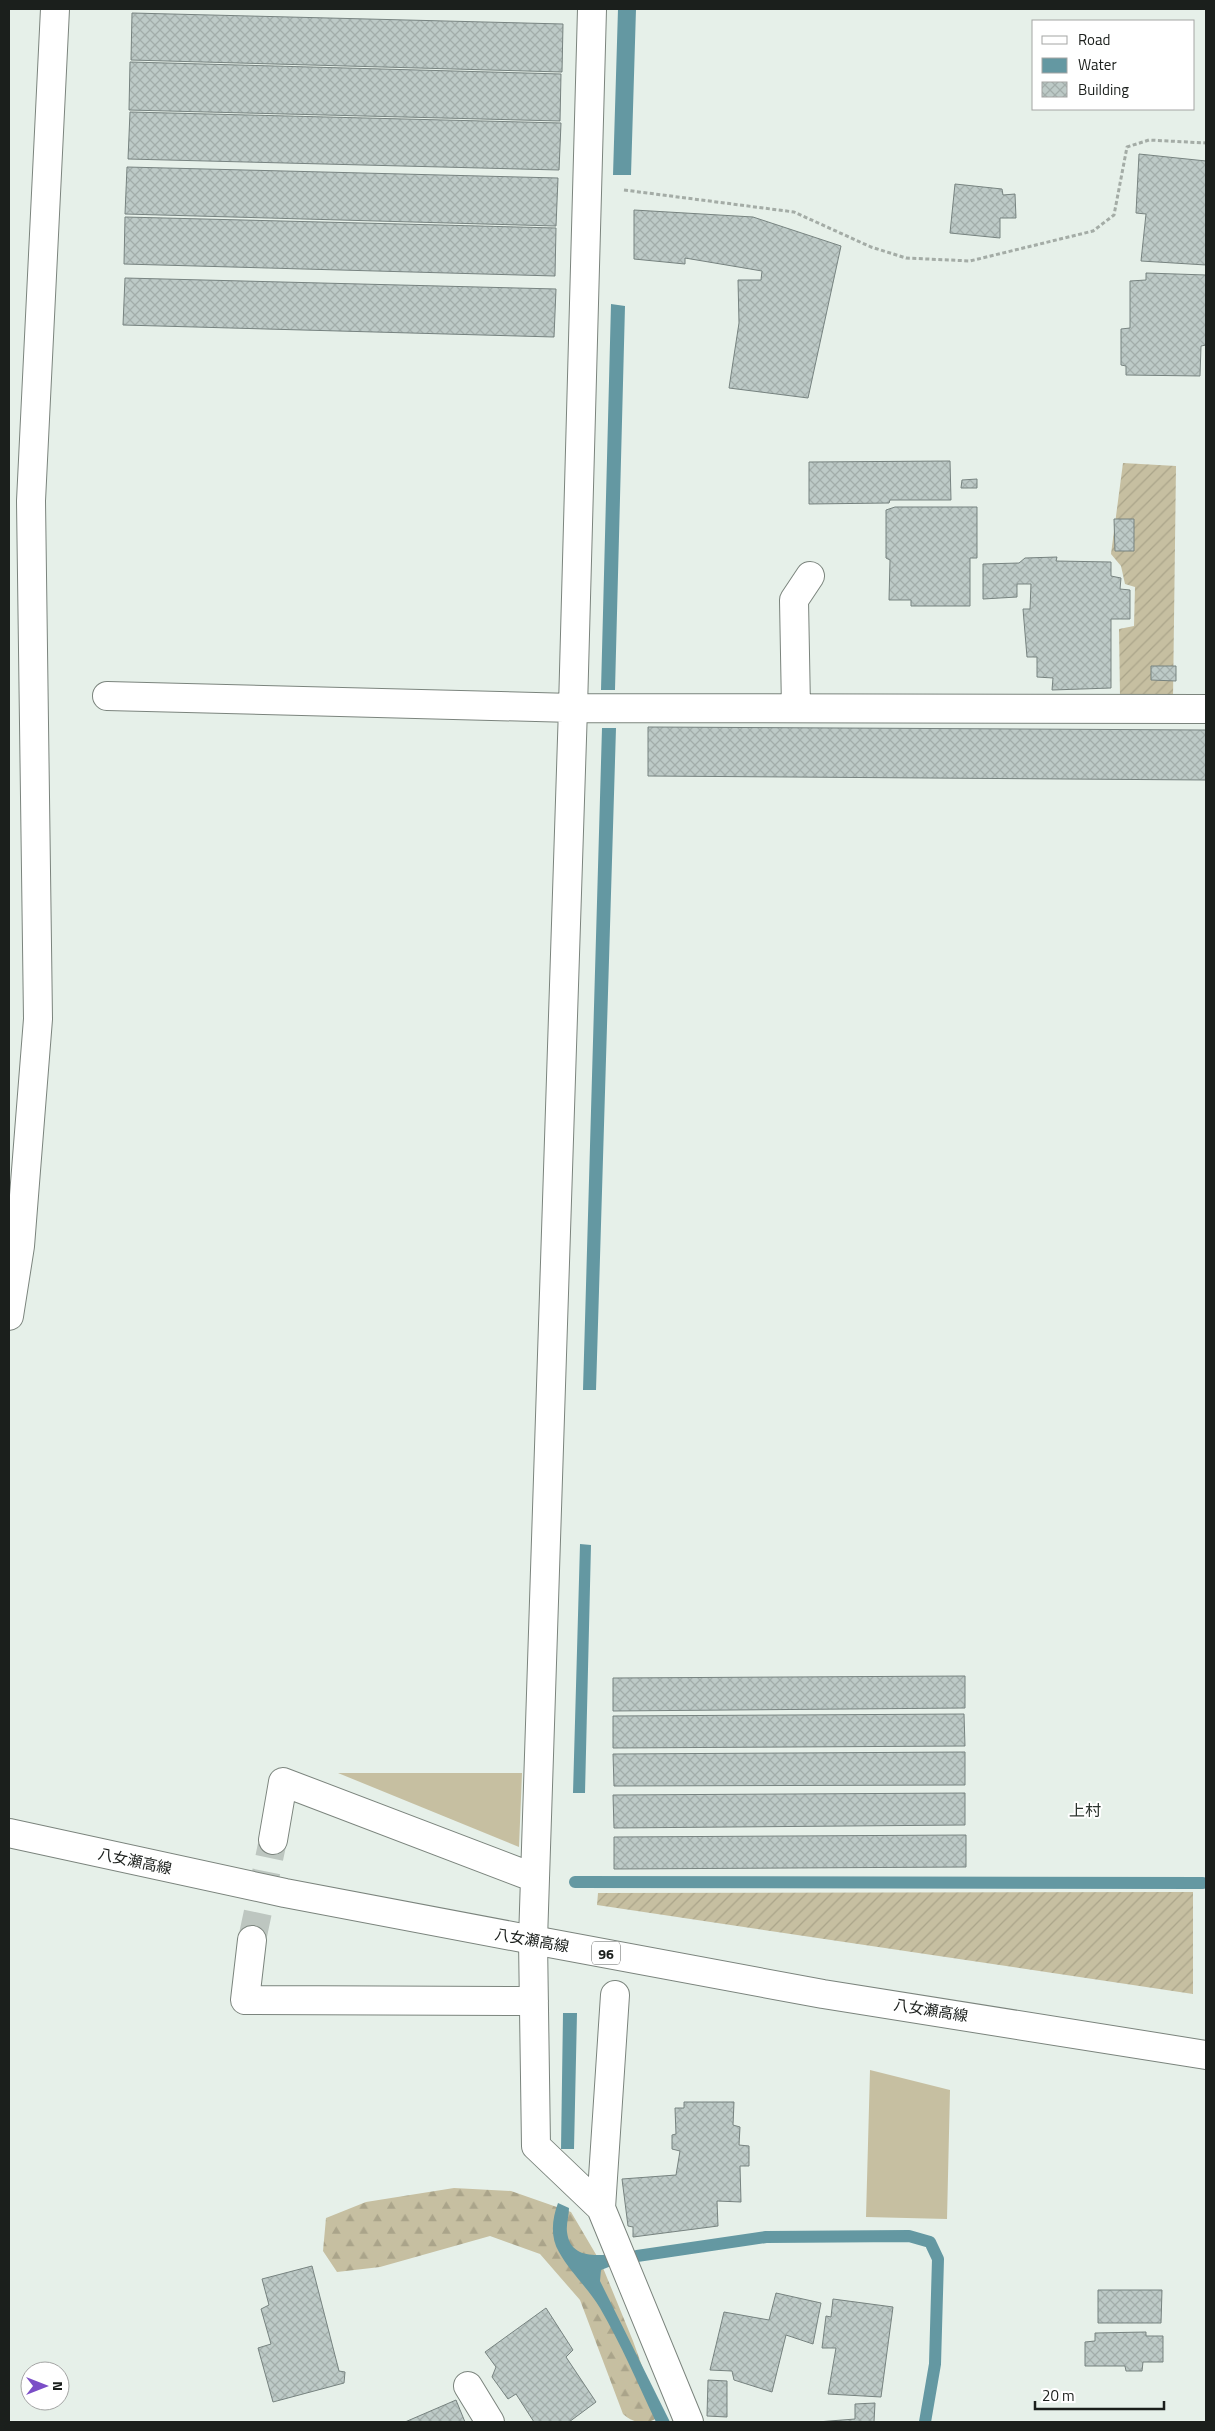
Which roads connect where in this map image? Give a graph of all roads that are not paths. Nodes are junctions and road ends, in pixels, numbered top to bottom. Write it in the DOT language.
graph roads {
  1 [pos="54,9"];
  2 [pos="592,9"];
  3 [pos="810,576"];
  4 [pos="107,696"];
  5 [pos="574,708"];
  6 [pos="796,708"];
  7 [pos="1206,709"];
  8 [pos="9,1316"];
  9 [pos="9,1833"];
  10 [pos="274,1840"];
  11 [pos="535,1878"];
  12 [pos="252,1940"];
  13 [pos="533,1940"];
  14 [pos="615,1995"];
  15 [pos="534,2002"];
  16 [pos="1206,2055"];
  17 [pos="601,2208"];
  18 [pos="468,2386"];
  19 [pos="490,2422"];
  20 [pos="689,2422"];
  1 -- 8 [label="street"];
  2 -- 5 [label="street"];
  3 -- 6 [label="street"];
  4 -- 5 [label="street"];
  5 -- 6 [label="street"];
  5 -- 11 [label="street"];
  6 -- 7 [label="street"];
  9 -- 13 [label="street, 八女瀬高線 / 96"];
  10 -- 11 [label="street"];
  11 -- 13 [label="street"];
  12 -- 15 [label="street"];
  13 -- 15 [label="street"];
  13 -- 16 [label="street, 八女瀬高線 / 96"];
  14 -- 17 [label="street"];
  15 -- 17 [label="street"];
  17 -- 20 [label="street"];
  18 -- 19 [label="street"];
}
